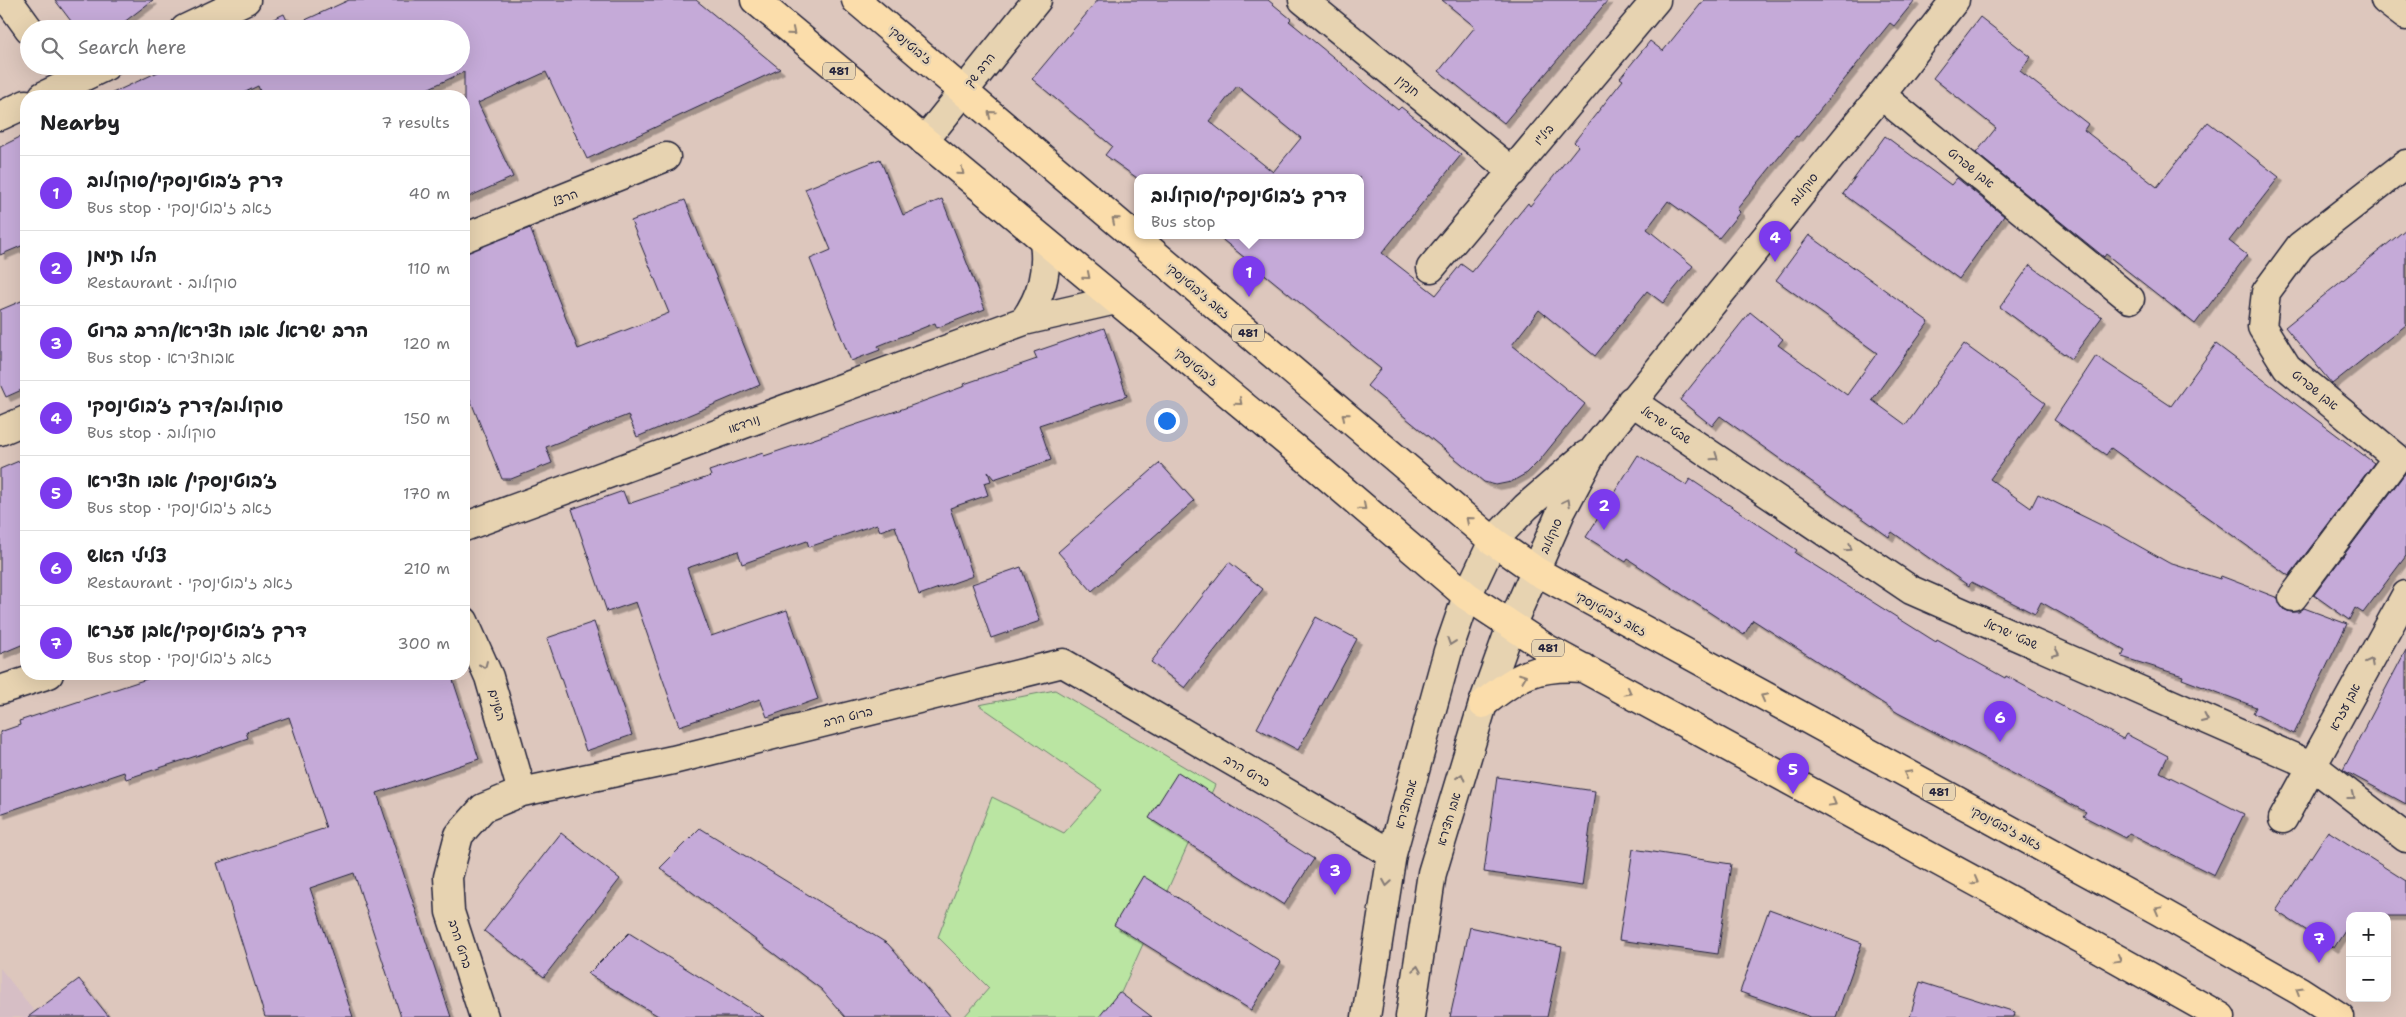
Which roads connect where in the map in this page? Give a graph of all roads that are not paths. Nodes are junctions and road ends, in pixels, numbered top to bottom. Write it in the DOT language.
graph roads {
  1 [pos="8,0"];
  2 [pos="246,0"];
  3 [pos="755,0"];
  4 [pos="856,0"];
  5 [pos="1038,0"];
  6 [pos="1303,0"];
  7 [pos="1656,0"];
  8 [pos="1955,0"];
  9 [pos="2385,0"];
  10 [pos="2406,16"];
  11 [pos="22,20"];
  12 [pos="204,20"];
  13 [pos="85,75"];
  14 [pos="69,82"];
  15 [pos="54,90"];
  16 [pos="964,91"];
  17 [pos="1881,95"];
  18 [pos="20,107"];
  19 [pos="0,116"];
  20 [pos="924,142"];
  21 [pos="666,157"];
  22 [pos="2406,164"];
  23 [pos="1513,172"];
  24 [pos="1134,235"];
  25 [pos="470,236"];
  26 [pos="1138,239"];
  27 [pos="1044,241"];
  28 [pos="1431,268"];
  29 [pos="2130,299"];
  30 [pos="1116,300"];
  31 [pos="1024,321"];
  32 [pos="1631,401"];
  33 [pos="20,423"];
  34 [pos="0,431"];
  35 [pos="1595,448"];
  36 [pos="470,525"];
  37 [pos="1494,541"];
  38 [pos="1536,571"];
  39 [pos="2406,595"];
  40 [pos="1467,596"];
  41 [pos="2293,597"];
  42 [pos="1511,626"];
  43 [pos="470,635"];
  44 [pos="1586,668"];
  45 [pos="31,680"];
  46 [pos="0,690"];
  47 [pos="1483,704"];
  48 [pos="2313,766"];
  49 [pos="522,792"];
  50 [pos="2283,819"];
  51 [pos="2406,838"];
  52 [pos="1392,854"];
  53 [pos="484,1017"];
  54 [pos="1366,1017"];
  55 [pos="1410,1017"];
  56 [pos="2221,1017"];
  57 [pos="2340,1017"];
  1 -- 11 [label="street"];
  2 -- 12 [label="street"];
  3 -- 20 [label="main road, 481, one-way"];
  4 -- 16 [label="main road, ז'בוטינסקי / 481"];
  5 -- 16 [label="street, הרב שך"];
  6 -- 23 [label="street, חנקין"];
  7 -- 23 [label="street, ביל\"ו"];
  8 -- 17 [label="street, סוקולוב"];
  9 -- 10 [label="street"];
  13 -- 14 [label="street"];
  14 -- 15 [label="street"];
  16 -- 20 [label="street, הרב שך"];
  24 -- 16 [label="main road, זאב ז'בוטינסקי / 481, one-way"];
  17 -- 29 [label="street, אבן שפרוט"];
  17 -- 32 [label="street, סוקולוב"];
  18 -- 19 [label="street"];
  20 -- 27 [label="main road, ז'בוטינסקי / 481, one-way"];
  21 -- 25 [label="street, הרצל"];
  22 -- 41 [label="street, אבן שפרוט"];
  23 -- 28 [label="street, ביל\"ו"];
  37 -- 26 [label="main road, זאב ז'בוטינסקי / 481, one-way"];
  27 -- 30 [label="main road, ז'בוטינסקי / 481, one-way"];
  27 -- 31 [label="street"];
  30 -- 31 [label="street, נורדאו"];
  30 -- 40 [label="main road, ז'בוטינסקי / 481, one-way"];
  31 -- 36 [label="street, נורדאו"];
  32 -- 35 [label="street, סוקולוב"];
  32 -- 48 [label="street, שבטי ישראל, one-way"];
  33 -- 34 [label="street"];
  35 -- 37 [label="street, סוקולוב"];
  38 -- 35 [label="street, סוקולוב, one-way"];
  37 -- 38 [label="main road, זאב ז'בוטינסקי / 481"];
  37 -- 40 [label="street"];
  38 -- 42 [label="street, סוקולוב"];
  57 -- 38 [label="main road, זאב ז'בוטינסקי / 481, one-way"];
  48 -- 39 [label="street, אבן עזרא, one-way"];
  40 -- 42 [label="main road, 481"];
  40 -- 52 [label="street, אבוחצירא, one-way"];
  42 -- 44 [label="main road, 481"];
  42 -- 47 [label="street, אבו חצירא"];
  43 -- 49 [label="street, השניים, one-way"];
  47 -- 44 [label="main road, one-way"];
  44 -- 56 [label="main road, 481, one-way"];
  45 -- 46 [label="street"];
  55 -- 47 [label="street, אבו חצירא, one-way"];
  48 -- 50 [label="street, אבן עזרא"];
  48 -- 51 [label="street, שבטי ישראל, one-way"];
  49 -- 52 [label="street, ברוט הרב"];
  49 -- 53 [label="street, ברוט הרב"];
  52 -- 54 [label="street, אבוחצירא, one-way"];
}
